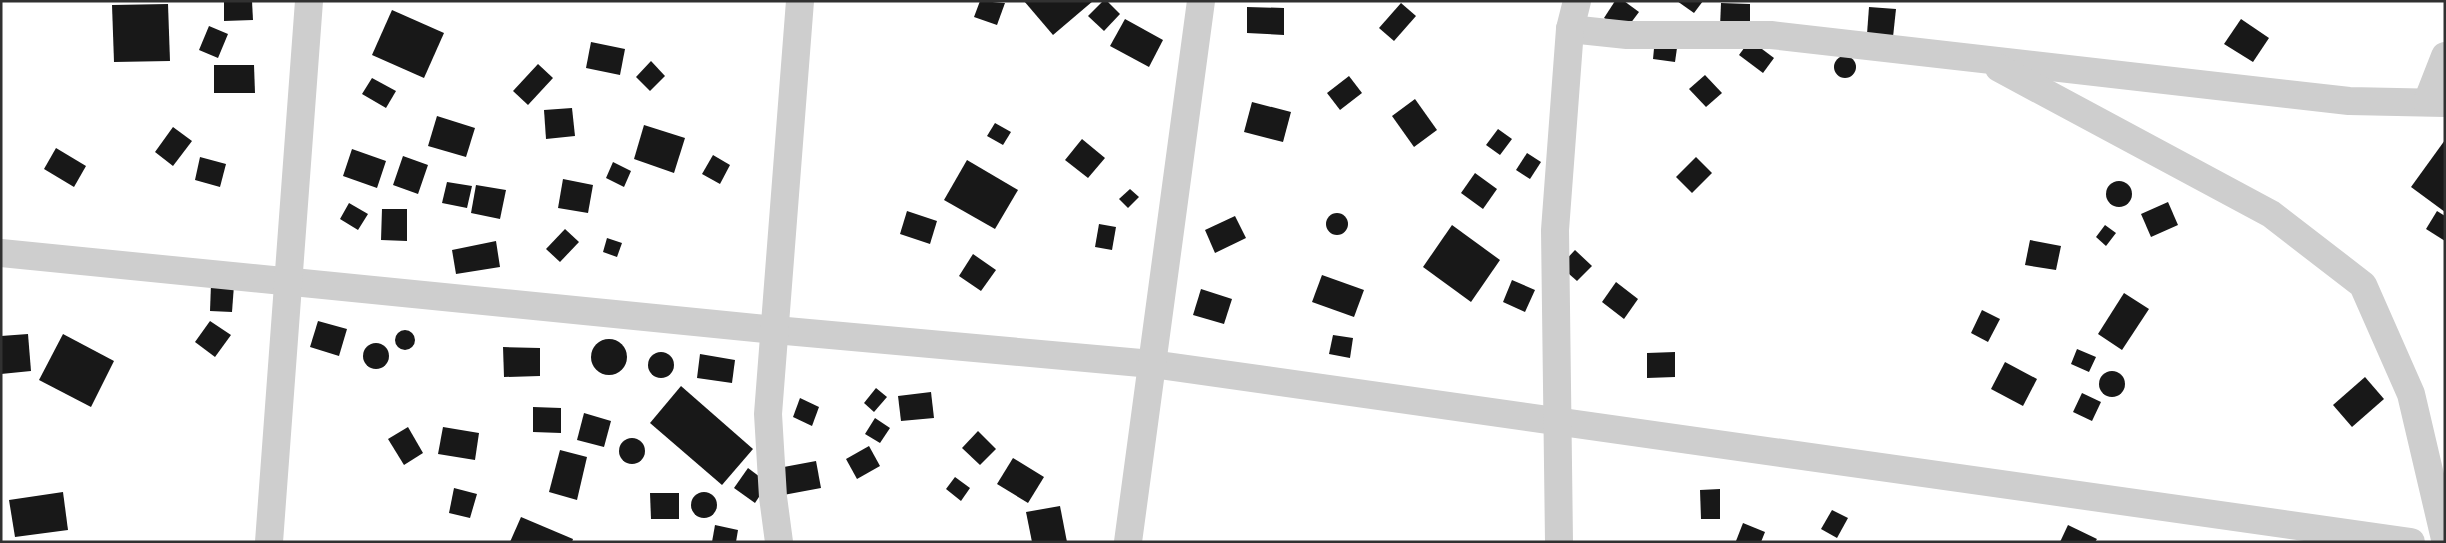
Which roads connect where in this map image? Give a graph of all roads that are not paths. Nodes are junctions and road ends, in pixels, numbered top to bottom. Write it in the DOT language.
graph roads {
  1 [pos="309,1"];
  2 [pos="800,1"];
  3 [pos="1201,1"];
  4 [pos="1577,1"];
  5 [pos="1570,29"];
  6 [pos="2445,56"];
  7 [pos="1985,61"];
  8 [pos="2436,102"];
  9 [pos="1,253"];
  10 [pos="288,280"];
  11 [pos="775,330"];
  12 [pos="1152,364"];
  13 [pos="1559,422"];
  14 [pos="2445,539"];
  15 [pos="269,542"];
  16 [pos="779,542"];
  17 [pos="1128,542"];
  18 [pos="1559,542"];
  19 [pos="2411,542"];
  1 -- 10 [label="street"];
  2 -- 11 [label="street"];
  3 -- 12 [label="street"];
  4 -- 5 [label="street"];
  5 -- 7 [label="street"];
  5 -- 13 [label="street"];
  6 -- 8 [label="street"];
  7 -- 8 [label="street"];
  7 -- 14 [label="street"];
  9 -- 10 [label="street"];
  10 -- 11 [label="street"];
  10 -- 15 [label="street"];
  11 -- 12 [label="street"];
  11 -- 16 [label="street"];
  12 -- 13 [label="street"];
  12 -- 17 [label="street"];
  13 -- 18 [label="street"];
  13 -- 19 [label="street"];
}
